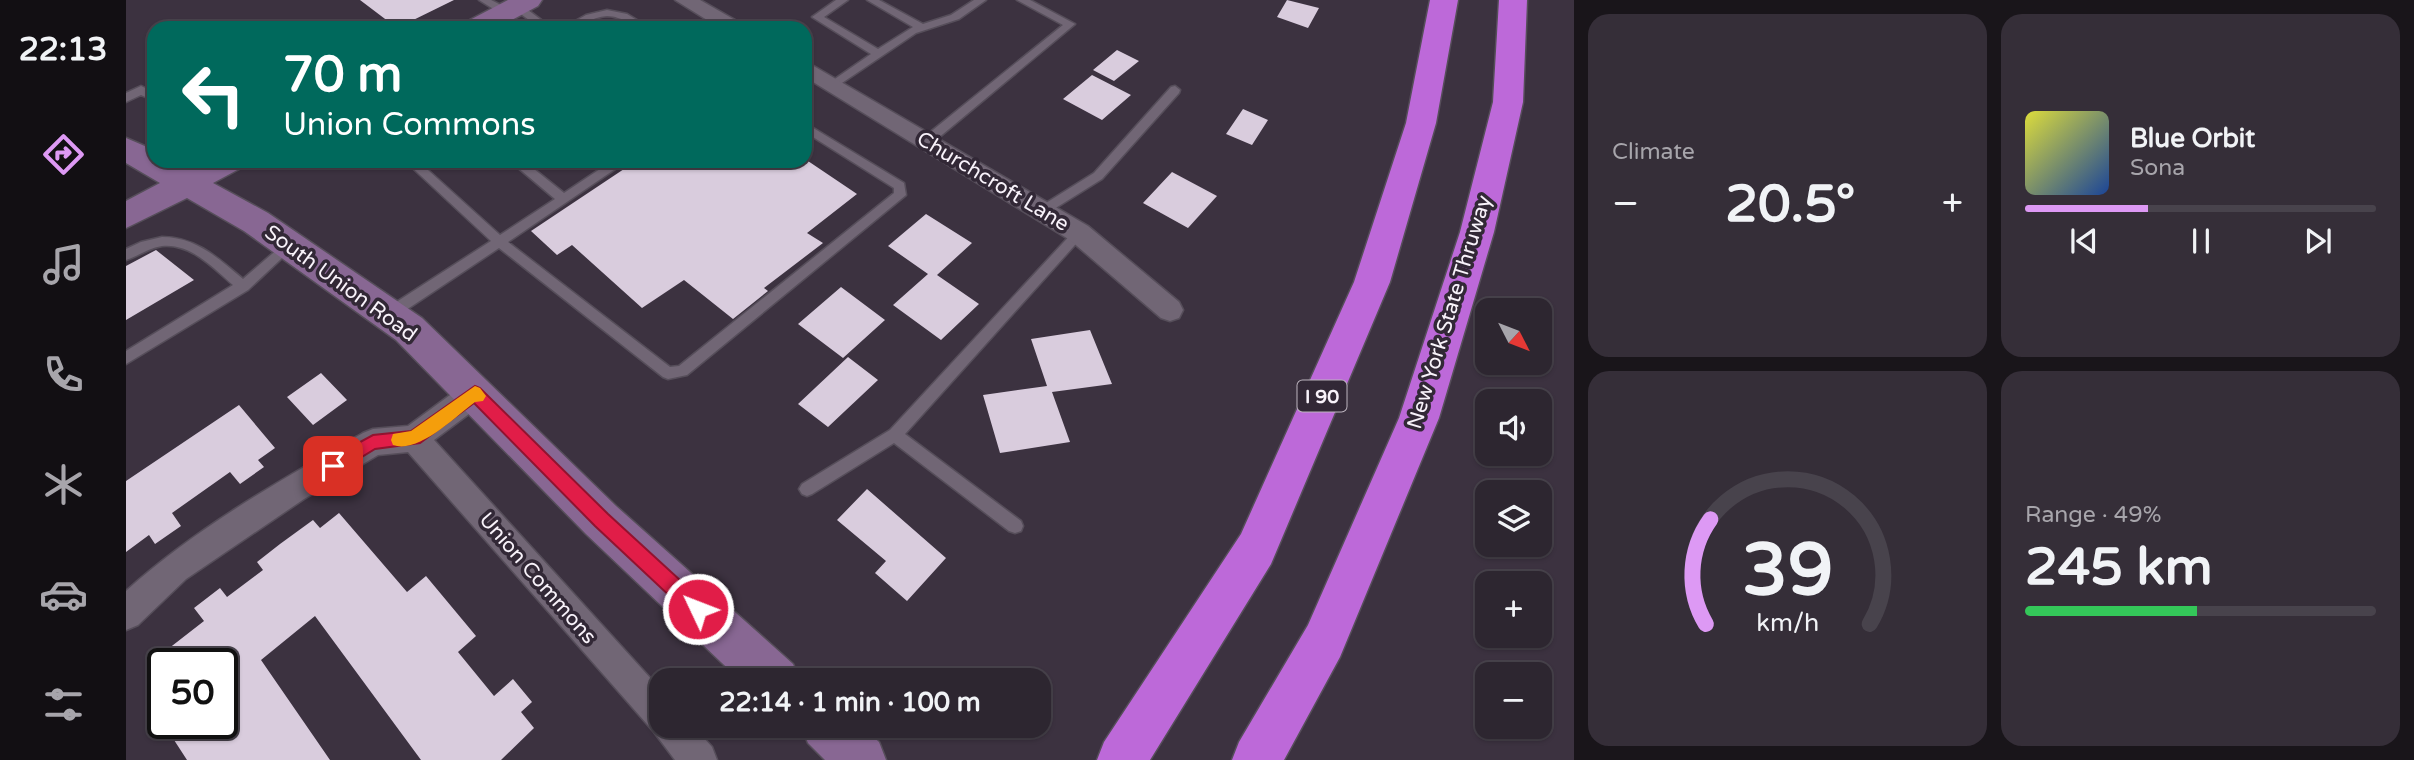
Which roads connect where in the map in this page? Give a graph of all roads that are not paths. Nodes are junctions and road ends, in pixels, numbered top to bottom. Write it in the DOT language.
graph roads {
  1 [pos="484,0"];
  2 [pos="685,0"];
  3 [pos="843,0"];
  4 [pos="872,0"];
  5 [pos="981,0"];
  6 [pos="1023,0"];
  7 [pos="1444,0"];
  8 [pos="1513,0"];
  9 [pos="522,3"];
  10 [pos="1042,4"];
  11 [pos="489,21"];
  12 [pos="540,21"];
  13 [pos="583,21"];
  14 [pos="634,21"];
  15 [pos="722,21"];
  16 [pos="922,28"];
  17 [pos="879,54"];
  18 [pos="812,72"];
  19 [pos="833,85"];
  20 [pos="1175,90"];
  21 [pos="147,93"];
  22 [pos="126,98"];
  23 [pos="812,131"];
  24 [pos="927,142"];
  25 [pos="165,168"];
  26 [pos="215,168"];
  27 [pos="419,168"];
  28 [pos="524,168"];
  29 [pos="609,168"];
  30 [pos="187,183"];
  31 [pos="562,199"];
  32 [pos="1042,211"];
  33 [pos="126,216"];
  34 [pos="1079,233"];
  35 [pos="499,241"];
  36 [pos="290,244"];
  37 [pos="126,255"];
  38 [pos="243,286"];
  39 [pos="1170,310"];
  40 [pos="388,314"];
  41 [pos="126,358"];
  42 [pos="475,393"];
  43 [pos="895,435"];
  44 [pos="414,438"];
  45 [pos="807,489"];
  46 [pos="1015,526"];
  47 [pos="126,613"];
  48 [pos="762,668"];
  49 [pos="649,703"];
  50 [pos="680,738"];
  51 [pos="699,760"];
  52 [pos="1122,760"];
  53 [pos="1257,760"];
  1 -- 9 [label="lane"];
  2 -- 15 [label="street"];
  3 -- 17 [label="lane"];
  4 -- 16 [label="lane"];
  5 -- 16 [label="lane"];
  6 -- 10 [label="lane"];
  7 -- 52 [label="highway, I 90"];
  8 -- 53 [label="highway, New York State Thruway"];
  9 -- 11 [label="main road"];
  9 -- 12 [label="lane"];
  10 -- 24 [label="lane"];
  13 -- 14 [label="lane"];
  16 -- 17 [label="lane"];
  17 -- 19 [label="lane"];
  18 -- 19 [label="street, Churchcroft Lane"];
  19 -- 24 [label="street, Churchcroft Lane"];
  20 -- 32 [label="lane"];
  21 -- 22 [label="lane"];
  23 -- 35 [label="lane"];
  24 -- 32 [label="street, Churchcroft Lane"];
  25 -- 30 [label="main road, South Union Road"];
  26 -- 30 [label="main road"];
  27 -- 35 [label="lane"];
  28 -- 31 [label="lane"];
  29 -- 31 [label="lane"];
  30 -- 33 [label="main road"];
  30 -- 36 [label="main road, South Union Road"];
  31 -- 35 [label="lane"];
  32 -- 34 [label="street, Churchcroft Lane"];
  34 -- 39 [label="street, Churchcroft Lane"];
  34 -- 43 [label="lane"];
  35 -- 40 [label="lane"];
  36 -- 38 [label="lane"];
  36 -- 40 [label="main road, South Union Road"];
  37 -- 38 [label="lane"];
  38 -- 41 [label="lane"];
  40 -- 42 [label="main road, South Union Road"];
  42 -- 44 [label="street"];
  42 -- 48 [label="main road, South Union Road"];
  43 -- 45 [label="lane"];
  43 -- 46 [label="lane"];
  44 -- 47 [label="street"];
  44 -- 49 [label="street, Union Commons"];
  50 -- 51 [label="street"];
}
